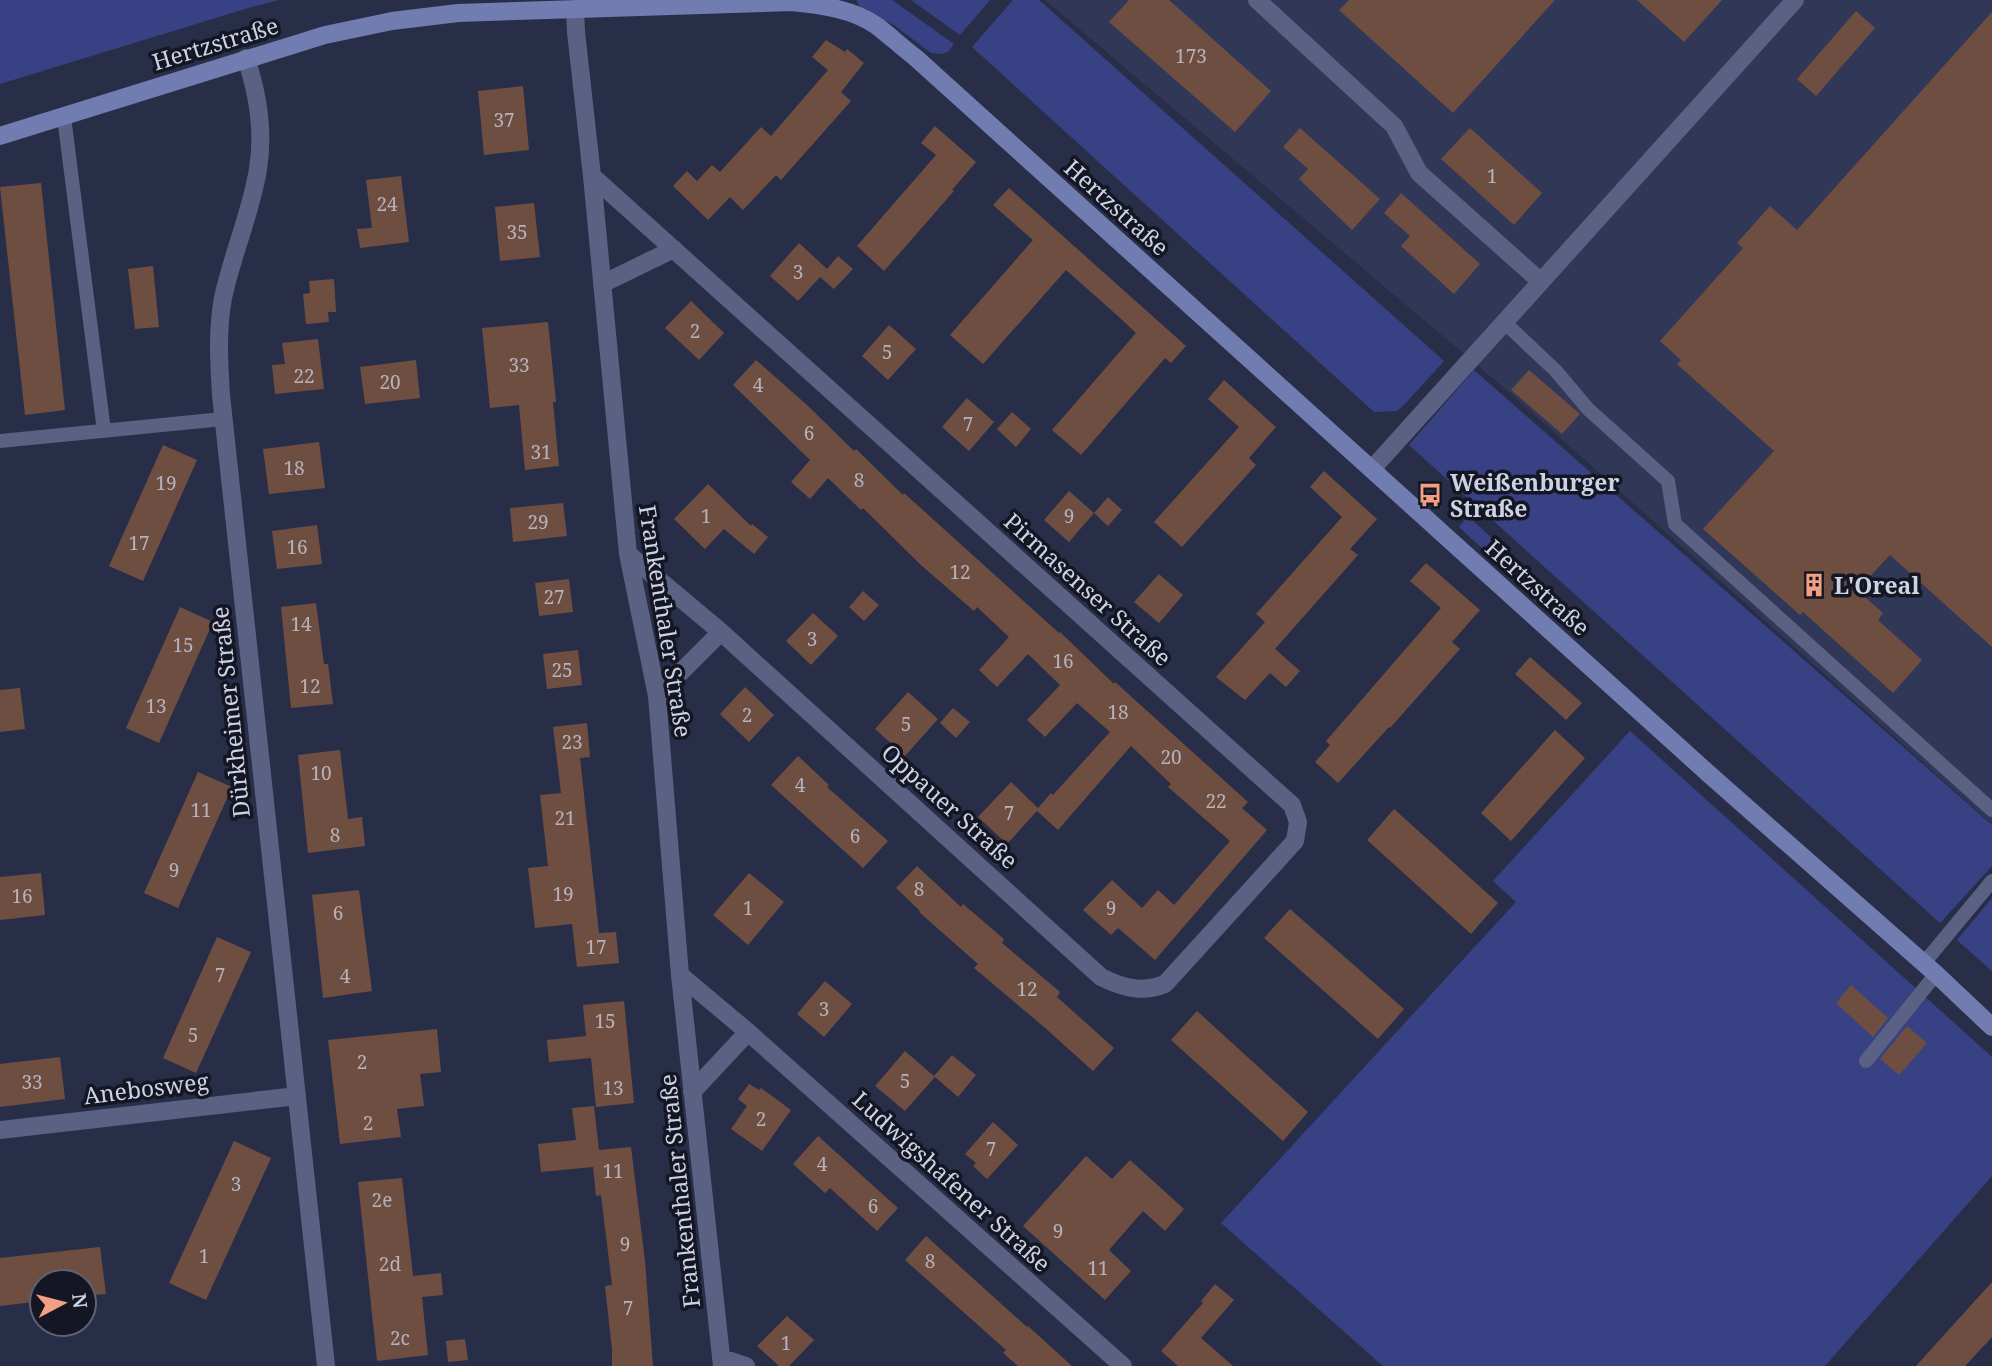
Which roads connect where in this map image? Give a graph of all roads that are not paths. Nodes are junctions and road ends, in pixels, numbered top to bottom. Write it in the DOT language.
graph roads {
  1 [pos="1257,0"];
  2 [pos="1795,0"];
  3 [pos="575,9"];
  4 [pos="246,58"];
  5 [pos="64,117"];
  6 [pos="0,136"];
  7 [pos="592,176"];
  8 [pos="674,249"];
  9 [pos="1540,281"];
  10 [pos="602,284"];
  11 [pos="1503,322"];
  12 [pos="223,419"];
  13 [pos="104,431"];
  14 [pos="0,441"];
  15 [pos="1371,469"];
  16 [pos="628,554"];
  17 [pos="721,632"];
  18 [pos="657,696"];
  19 [pos="1992,810"];
  20 [pos="1992,881"];
  21 [pos="1930,968"];
  22 [pos="680,975"];
  23 [pos="1158,987"];
  24 [pos="1992,1027"];
  25 [pos="748,1031"];
  26 [pos="1866,1061"];
  27 [pos="692,1092"];
  28 [pos="297,1096"];
  29 [pos="0,1130"];
  30 [pos="722,1362"];
  31 [pos="326,1366"];
  32 [pos="747,1366"];
  33 [pos="1123,1366"];
  1 -- 9 [label="street"];
  2 -- 9 [label="street"];
  3 -- 4 [label="main road, Hertzstraße"];
  3 -- 7 [label="street, Frankenthaler Straße"];
  3 -- 15 [label="main road, Hertzstraße"];
  4 -- 5 [label="main road, Hertzstraße"];
  4 -- 12 [label="street, Dürkheimer Straße"];
  5 -- 6 [label="main road, Hertzstraße"];
  5 -- 13 [label="lane"];
  7 -- 8 [label="street, Pirmasenser Straße"];
  7 -- 10 [label="street, Frankenthaler Straße"];
  8 -- 10 [label="street"];
  8 -- 23 [label="street, Pirmasenser Straße"];
  9 -- 11 [label="street"];
  10 -- 16 [label="street, Frankenthaler Straße"];
  11 -- 15 [label="street"];
  11 -- 19 [label="lane"];
  12 -- 13 [label="lane"];
  12 -- 28 [label="street, Dürkheimer Straße"];
  13 -- 14 [label="lane"];
  15 -- 21 [label="main road, Hertzstraße"];
  16 -- 17 [label="street, Oppauer Straße"];
  16 -- 18 [label="street, Frankenthaler Straße"];
  17 -- 18 [label="street"];
  17 -- 23 [label="street, Oppauer Straße"];
  18 -- 22 [label="street, Frankenthaler Straße"];
  20 -- 21 [label="lane"];
  21 -- 24 [label="main road, Hertzstraße"];
  21 -- 26 [label="lane"];
  22 -- 25 [label="street, Ludwigshafener Straße"];
  22 -- 27 [label="street, Frankenthaler Straße"];
  25 -- 27 [label="street"];
  25 -- 33 [label="street, Ludwigshafener Straße"];
  27 -- 30 [label="street, Frankenthaler Straße"];
  28 -- 29 [label="street, Anebosweg"];
  28 -- 31 [label="street, Dürkheimer Straße"];
  30 -- 32 [label="street"];
}
